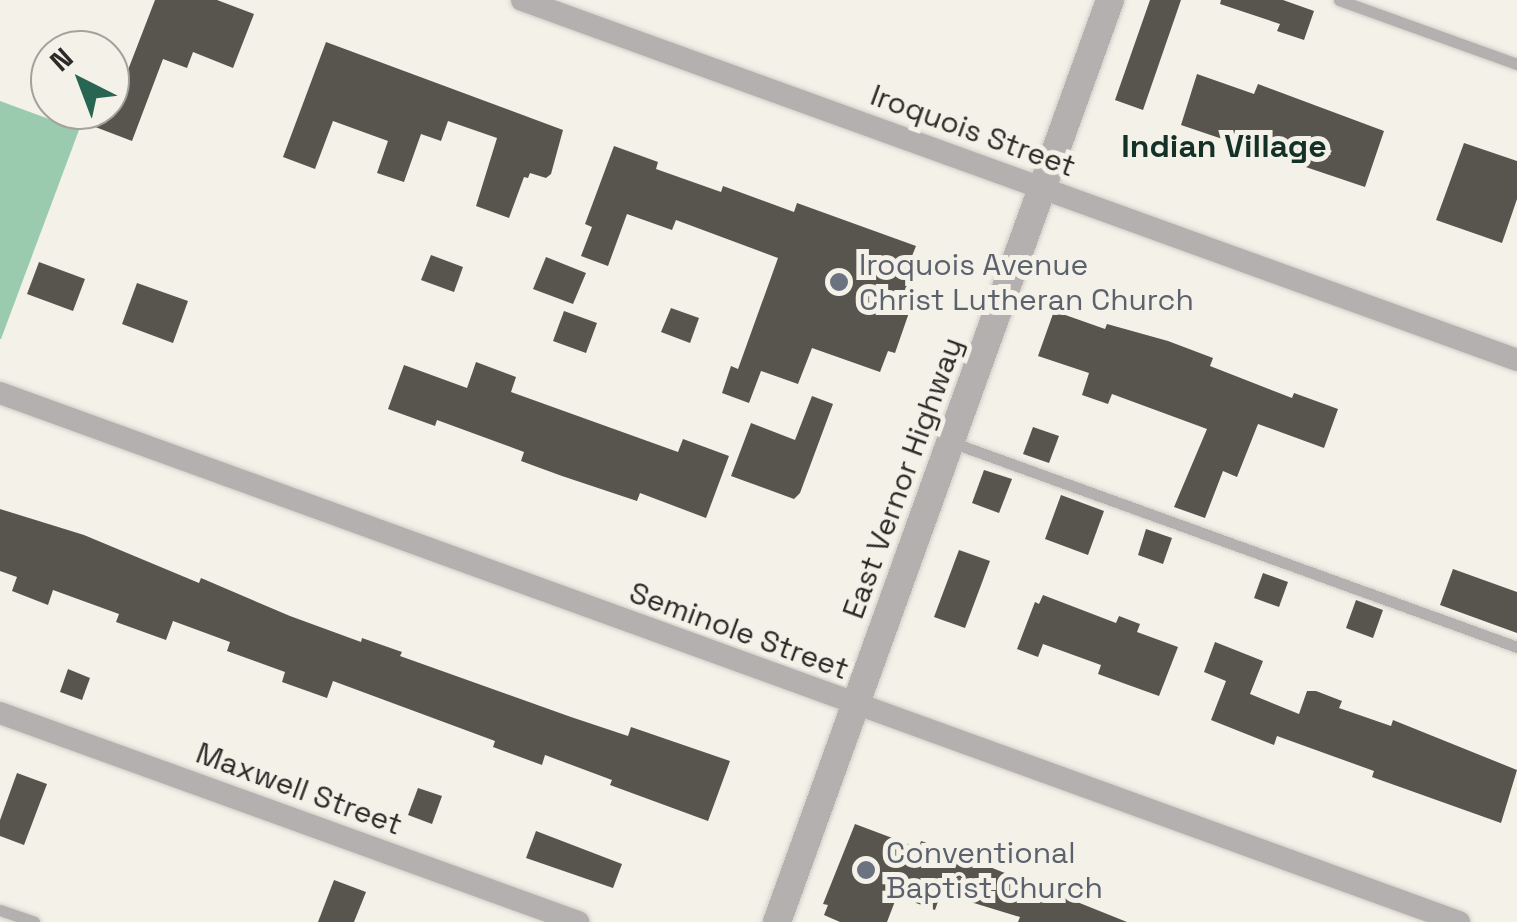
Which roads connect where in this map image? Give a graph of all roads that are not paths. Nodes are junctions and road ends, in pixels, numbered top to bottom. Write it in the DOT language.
graph roads {
  1 [pos="522,0"];
  2 [pos="1110,0"];
  3 [pos="1339,0"];
  4 [pos="1517,64"];
  5 [pos="1042,188"];
  6 [pos="1517,360"];
  7 [pos="0,393"];
  8 [pos="951,442"];
  9 [pos="1517,647"];
  10 [pos="856,704"];
  11 [pos="0,713"];
  12 [pos="0,910"];
  13 [pos="34,922"];
  14 [pos="578,922"];
  15 [pos="777,922"];
  16 [pos="1459,922"];
  1 -- 5 [label="street, Iroquois Street"];
  2 -- 5 [label="street, East Vernor Highway"];
  3 -- 4 [label="lane"];
  5 -- 6 [label="street, Iroquois Street"];
  5 -- 8 [label="street, East Vernor Highway"];
  7 -- 10 [label="street, Seminole Street"];
  8 -- 9 [label="lane"];
  8 -- 10 [label="street, East Vernor Highway"];
  10 -- 15 [label="street, East Vernor Highway"];
  10 -- 16 [label="street, Seminole Street"];
  11 -- 14 [label="street, Maxwell Street"];
  12 -- 13 [label="lane"];
}
